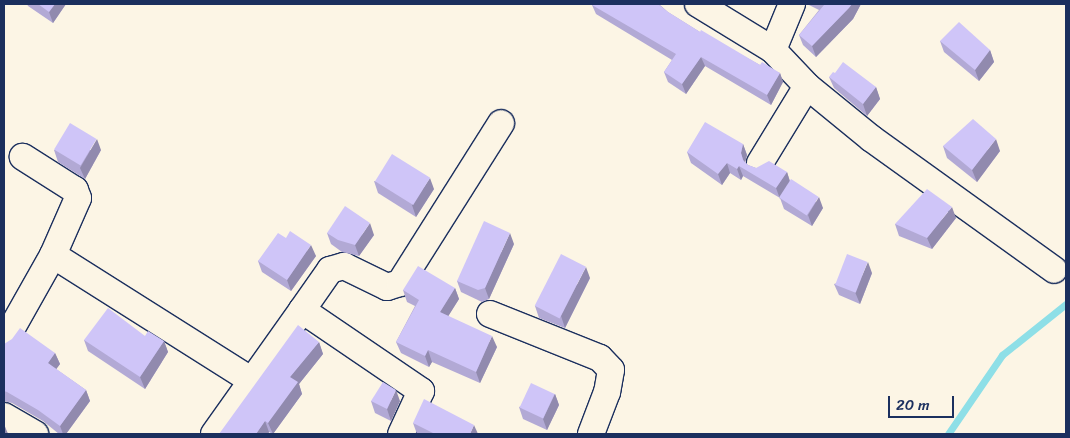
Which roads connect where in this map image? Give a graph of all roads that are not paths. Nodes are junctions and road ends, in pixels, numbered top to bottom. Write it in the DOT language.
graph roads {
  1 [pos="698,4"];
  2 [pos="792,4"];
  3 [pos="773,50"];
  4 [pos="808,86"];
  5 [pos="501,123"];
  6 [pos="23,157"];
  7 [pos="760,163"];
  8 [pos="53,255"];
  9 [pos="1054,270"];
  10 [pos="302,310"];
  11 [pos="490,314"];
  12 [pos="4,342"];
  13 [pos="251,380"];
  14 [pos="4,416"];
  15 [pos="35,434"];
  16 [pos="214,434"];
  17 [pos="401,434"];
  18 [pos="591,434"];
  1 -- 3 [label="street"];
  2 -- 3 [label="street"];
  3 -- 4 [label="street"];
  4 -- 7 [label="street"];
  4 -- 9 [label="street"];
  5 -- 10 [label="street"];
  6 -- 8 [label="street"];
  8 -- 12 [label="street"];
  8 -- 13 [label="street"];
  10 -- 13 [label="street"];
  10 -- 17 [label="street"];
  11 -- 18 [label="street"];
  13 -- 16 [label="street"];
  14 -- 15 [label="street"];
}
